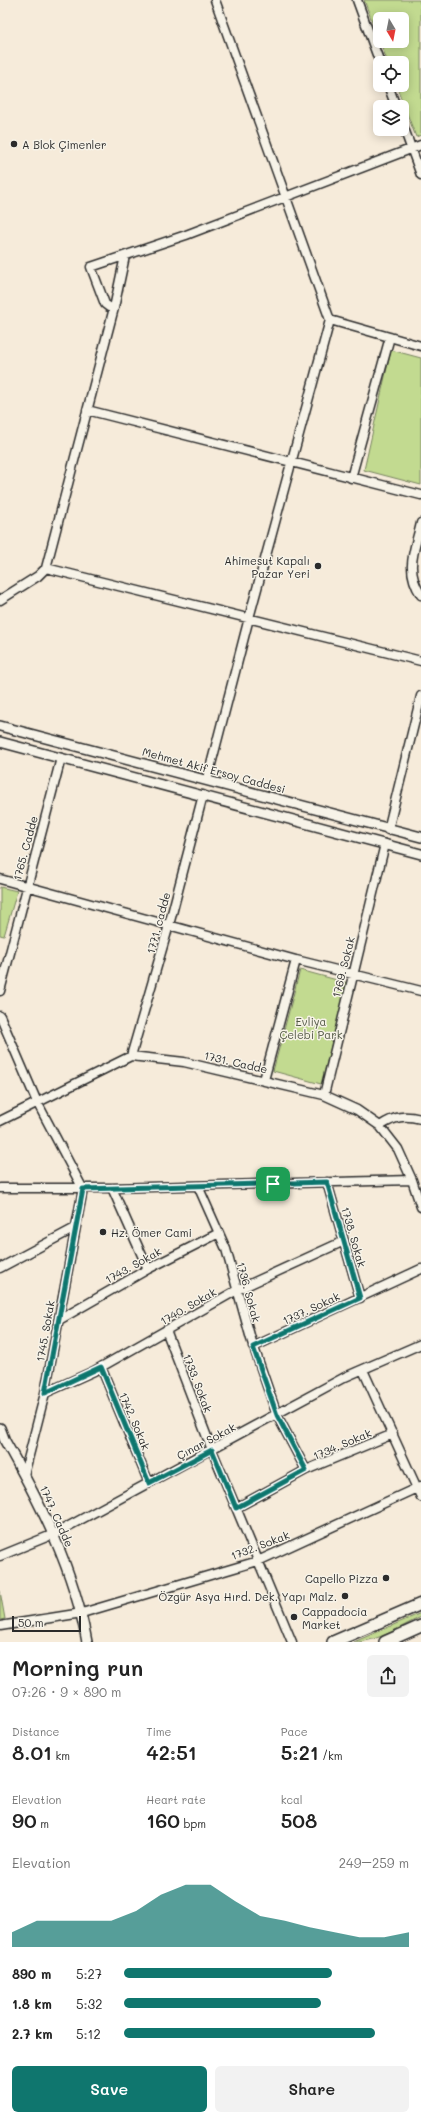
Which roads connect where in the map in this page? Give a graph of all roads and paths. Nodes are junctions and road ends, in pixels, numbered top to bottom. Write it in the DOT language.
graph roads {
  1 [pos="215,0"];
  2 [pos="357,0"];
  3 [pos="377,56"];
  4 [pos="406,136"];
  5 [pos="421,145"];
  6 [pos="411,149"];
  7 [pos="421,175"];
  8 [pos="287,196"];
  9 [pos="125,256"];
  10 [pos="114,308"];
  11 [pos="330,320"];
  12 [pos="390,337"];
  13 [pos="421,346"];
  14 [pos="87,410"];
  15 [pos="291,462"];
  16 [pos="351,478"];
  17 [pos="421,495"];
  18 [pos="421,523"];
  19 [pos="46,568"];
  20 [pos="421,595"];
  21 [pos="0,600"];
  22 [pos="249,618"];
  23 [pos="421,661"];
  24 [pos="421,696"];
  25 [pos="0,726"];
  26 [pos="0,742"];
  27 [pos="60,758"];
  28 [pos="207,780"];
  29 [pos="203,795"];
  30 [pos="388,830"];
  31 [pos="421,837"];
  32 [pos="385,844"];
  33 [pos="421,854"];
  34 [pos="0,879"];
  35 [pos="26,886"];
  36 [pos="169,926"];
  37 [pos="296,960"];
  38 [pos="353,974"];
  39 [pos="0,991"];
  40 [pos="421,991"];
  41 [pos="0,1016"];
  42 [pos="131,1056"];
  43 [pos="264,1080"];
  44 [pos="324,1095"];
  45 [pos="37,1102"];
  46 [pos="421,1119"];
  47 [pos="0,1121"];
  48 [pos="380,1126"];
  49 [pos="412,1180"];
  50 [pos="327,1182"];
  51 [pos="198,1186"];
  52 [pos="0,1188"];
  53 [pos="112,1188"];
  54 [pos="83,1189"];
  55 [pos="421,1207"];
  56 [pos="75,1228"];
  57 [pos="218,1233"];
  58 [pos="344,1242"];
  59 [pos="0,1268"];
  60 [pos="148,1269"];
  61 [pos="421,1269"];
  62 [pos="237,1290"];
  63 [pos="360,1298"];
  64 [pos="59,1320"];
  65 [pos="166,1330"];
  66 [pos="421,1344"];
  67 [pos="253,1347"];
  68 [pos="101,1367"];
  69 [pos="363,1370"];
  70 [pos="45,1393"];
  71 [pos="277,1415"];
  72 [pos="0,1428"];
  73 [pos="393,1434"];
  74 [pos="212,1450"];
  75 [pos="306,1470"];
  76 [pos="24,1475"];
  77 [pos="149,1483"];
  78 [pos="419,1487"];
  79 [pos="421,1498"];
  80 [pos="236,1508"];
  81 [pos="54,1534"];
  82 [pos="0,1556"];
  83 [pos="258,1561"];
  84 [pos="421,1604"];
  85 [pos="82,1613"];
  86 [pos="0,1626"];
  87 [pos="421,1626"];
  88 [pos="87,1642"];
  89 [pos="292,1642"];
  90 [pos="333,1642"];
  91 [pos="385,1642"];
  1 -- 8 [label="street"];
  2 -- 3 [label="street"];
  4 -- 6 [label="street"];
  5 -- 6 [label="street"];
  6 -- 7 [label="street"];
  6 -- 8 [label="street"];
  8 -- 9 [label="street"];
  8 -- 11 [label="street"];
  9 -- 10 [label="street"];
  9 -- 10 [label="street"];
  10 -- 14 [label="street"];
  11 -- 12 [label="street"];
  11 -- 15 [label="street"];
  12 -- 13 [label="street"];
  12 -- 16 [label="street"];
  14 -- 15 [label="street"];
  14 -- 19 [label="street"];
  15 -- 16 [label="street"];
  15 -- 22 [label="street"];
  16 -- 17 [label="street"];
  18 -- 20 [label="street"];
  19 -- 21 [label="street"];
  19 -- 22 [label="street"];
  22 -- 23 [label="street"];
  22 -- 28 [label="street"];
  24 -- 30 [label="street"];
  25 -- 28 [label="street, Mehmet Akif Ersoy Caddesi"];
  26 -- 27 [label="street"];
  27 -- 29 [label="street"];
  27 -- 35 [label="street, 1765. Cadde"];
  28 -- 30 [label="street, Mehmet Akif Ersoy Caddesi"];
  29 -- 32 [label="street"];
  29 -- 36 [label="street, 1771. cadde"];
  30 -- 31 [label="street, Mehmet Akif Ersoy Caddesi"];
  32 -- 33 [label="street"];
  32 -- 38 [label="street, 1769. Sokak"];
  34 -- 35 [label="street"];
  35 -- 36 [label="street"];
  35 -- 39 [label="street, 1765. Cadde"];
  36 -- 37 [label="street"];
  36 -- 42 [label="street, 1771. cadde"];
  37 -- 38 [label="street"];
  37 -- 43 [label="street"];
  38 -- 40 [label="street"];
  38 -- 44 [label="street, 1769. Sokak"];
  41 -- 45 [label="street"];
  42 -- 43 [label="street, 1731. Cadde"];
  42 -- 45 [label="street"];
  43 -- 44 [label="street, 1731. Cadde"];
  44 -- 48 [label="street, 1731. Cadde"];
  45 -- 47 [label="street"];
  45 -- 54 [label="street"];
  46 -- 48 [label="street"];
  48 -- 49 [label="street, 1731. Cadde"];
  49 -- 50 [label="street"];
  49 -- 55 [label="street, 1731. Cadde"];
  50 -- 51 [label="street"];
  50 -- 58 [label="street, 1738. Sokak"];
  51 -- 53 [label="street"];
  51 -- 57 [label="street, 1736. Sokak"];
  52 -- 54 [label="street"];
  53 -- 54 [label="street"];
  53 -- 60 [label="street"];
  54 -- 56 [label="street, 1745. Sokak"];
  56 -- 59 [label="street"];
  56 -- 64 [label="street, 1745. Sokak"];
  57 -- 60 [label="street, 1743. Sokak"];
  57 -- 62 [label="street, 1736. Sokak"];
  58 -- 62 [label="street, 1740. Sokak"];
  58 -- 63 [label="street, 1738. Sokak"];
  60 -- 64 [label="street, 1743. Sokak"];
  61 -- 63 [label="street, 1737. Sokak"];
  62 -- 65 [label="street, 1740. Sokak"];
  62 -- 67 [label="street, 1736. Sokak"];
  63 -- 67 [label="street, 1737. Sokak"];
  64 -- 70 [label="street, 1745. Sokak"];
  65 -- 68 [label="street, 1740. Sokak"];
  65 -- 74 [label="street, 1733. Sokak"];
  66 -- 69 [label="street, Çınar Sokak"];
  67 -- 71 [label="street, 1736. Sokak"];
  68 -- 70 [label="street, 1740. Sokak"];
  68 -- 77 [label="street, 1742. Sokak"];
  69 -- 71 [label="street, Çınar Sokak"];
  69 -- 73 [label="street"];
  70 -- 76 [label="street, 1745. Sokak"];
  71 -- 74 [label="street, Çınar Sokak"];
  71 -- 75 [label="street, 1736. Sokak"];
  72 -- 76 [label="street, 1747. Cadde"];
  73 -- 75 [label="street, 1734. Sokak"];
  73 -- 78 [label="street"];
  74 -- 77 [label="street, Çınar Sokak"];
  74 -- 80 [label="street, 1733. Sokak"];
  75 -- 80 [label="street, 1734. Sokak"];
  76 -- 81 [label="street, 1747. Cadde"];
  77 -- 81 [label="street, Çınar Sokak"];
  78 -- 79 [label="street"];
  78 -- 83 [label="street, 1732. Sokak"];
  80 -- 83 [label="street, 1733. Sokak"];
  81 -- 82 [label="street, Çınar Sokak"];
  81 -- 85 [label="street, 1747. Cadde"];
  83 -- 85 [label="street, 1732. Sokak"];
  83 -- 89 [label="street, 1733. Sokak"];
  84 -- 90 [label="main road"];
  85 -- 86 [label="street, 1732. Sokak"];
  85 -- 88 [label="street, 1747. Cadde"];
  87 -- 91 [label="main road"];
}
